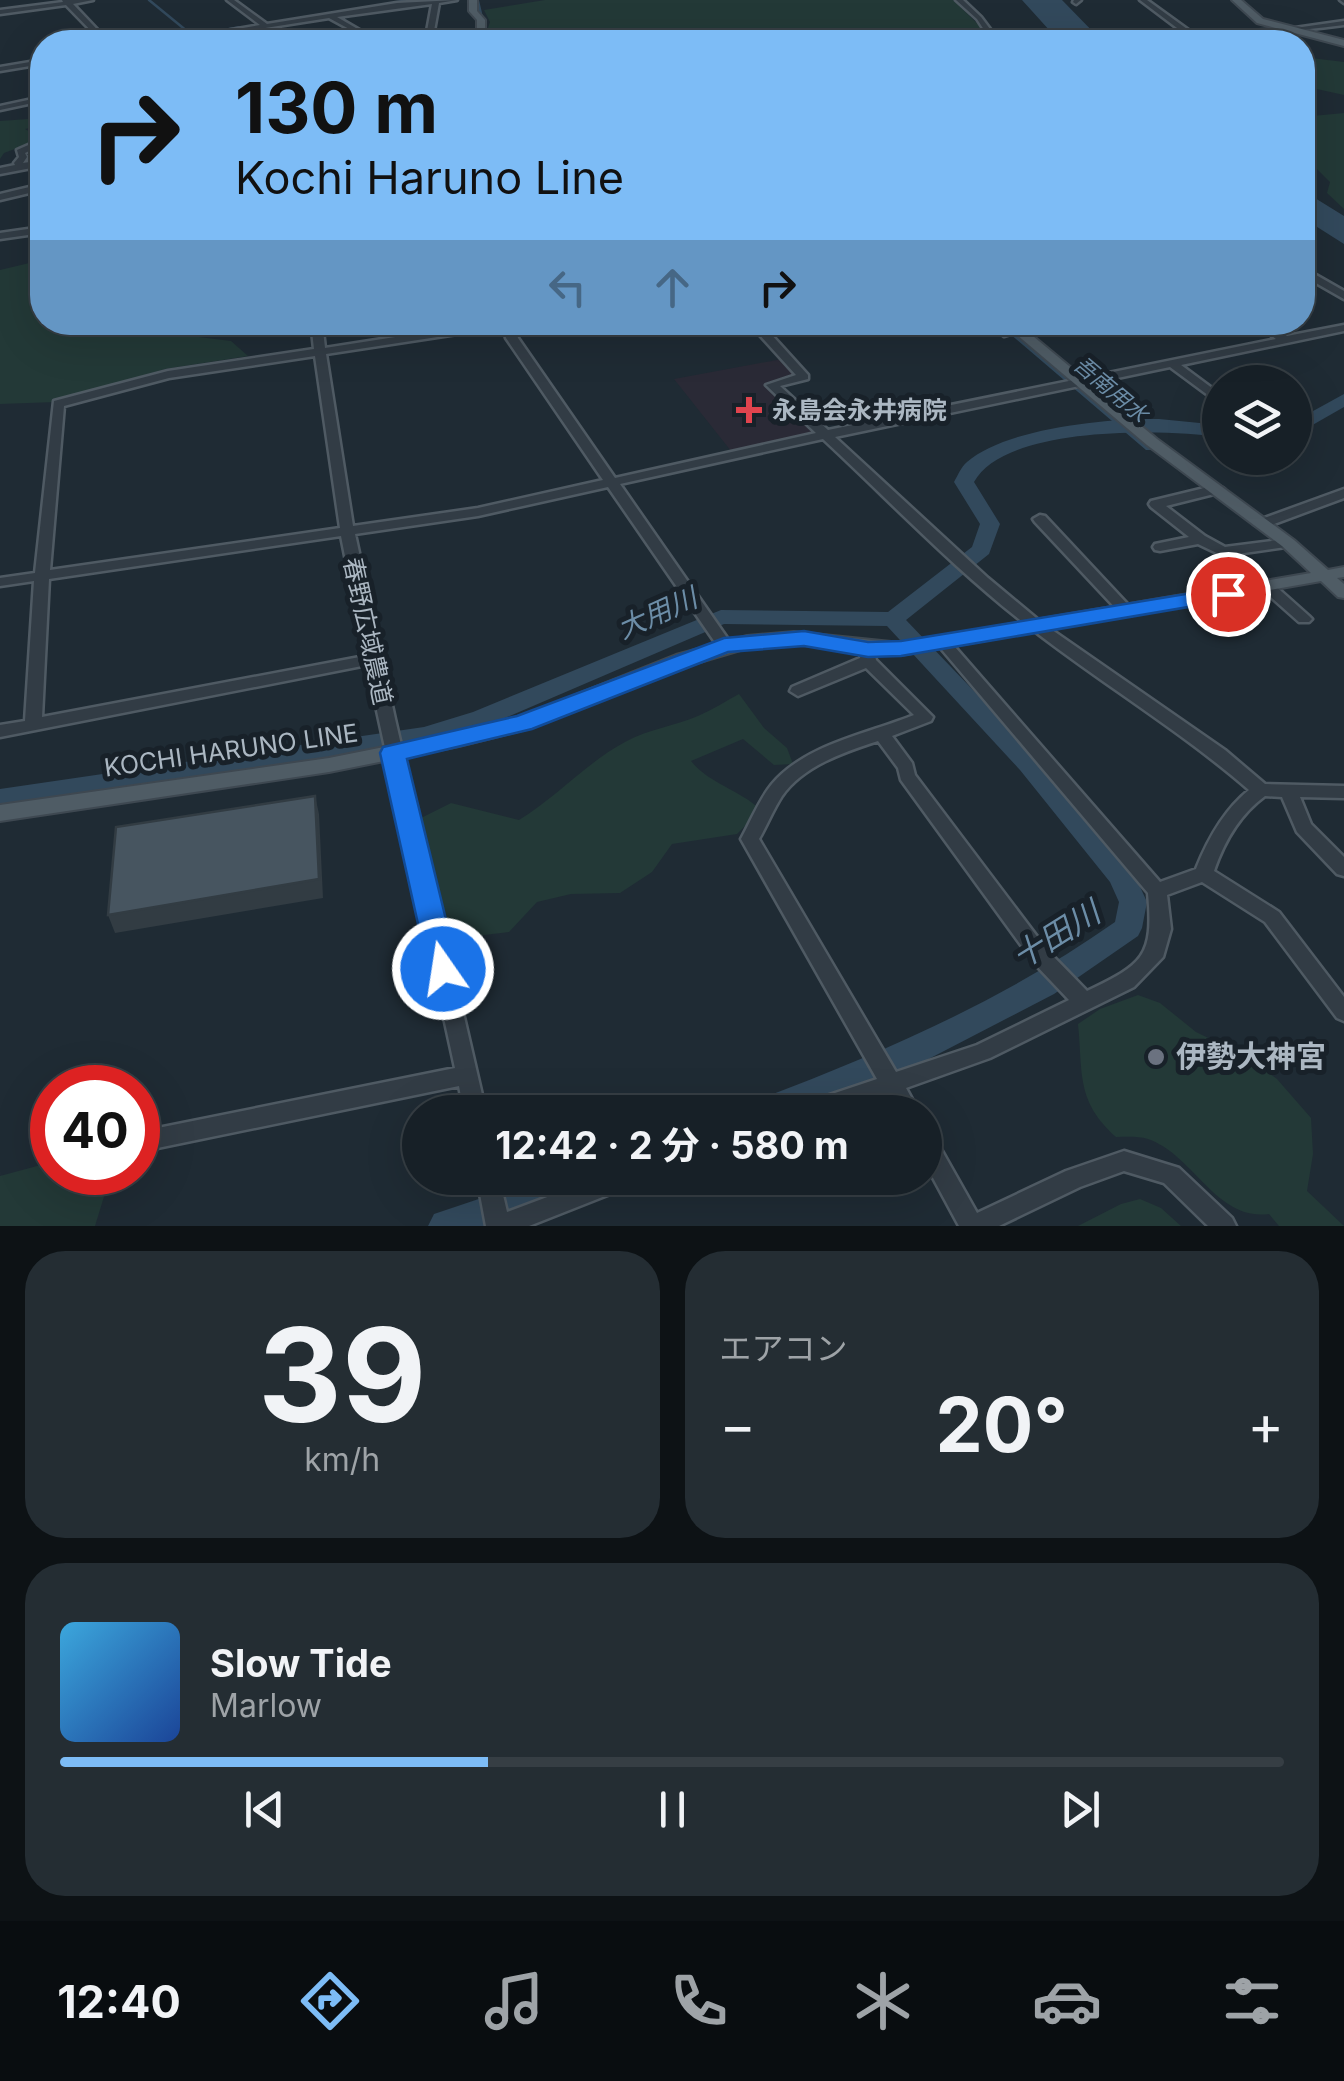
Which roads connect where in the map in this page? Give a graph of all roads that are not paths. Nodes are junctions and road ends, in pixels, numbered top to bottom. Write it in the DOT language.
graph roads {
  1 [pos="90,0"];
  2 [pos="230,0"];
  3 [pos="454,0"];
  4 [pos="473,0"];
  5 [pos="959,0"];
  6 [pos="1143,0"];
  7 [pos="1236,0"];
  8 [pos="432,1"];
  9 [pos="67,2"];
  10 [pos="394,3"];
  11 [pos="0,12"];
  12 [pos="331,16"];
  13 [pos="1344,22"];
  14 [pos="266,26"];
  15 [pos="94,30"];
  16 [pos="241,30"];
  17 [pos="356,30"];
  18 [pos="431,30"];
  19 [pos="481,30"];
  20 [pos="986,30"];
  21 [pos="1183,30"];
  22 [pos="1288,30"];
  23 [pos="1315,36"];
  24 [pos="1344,43"];
  25 [pos="30,64"];
  26 [pos="0,69"];
  27 [pos="30,102"];
  28 [pos="0,110"];
  29 [pos="30,111"];
  30 [pos="30,147"];
  31 [pos="30,166"];
  32 [pos="23,167"];
  33 [pos="0,171"];
  34 [pos="30,190"];
  35 [pos="0,198"];
  36 [pos="30,232"];
  37 [pos="0,236"];
  38 [pos="1315,278"];
  39 [pos="1344,296"];
  40 [pos="1344,328"];
  41 [pos="1315,333"];
  42 [pos="317,335"];
  43 [pos="421,335"];
  44 [pos="511,335"];
  45 [pos="765,335"];
  46 [pos="1018,335"];
  47 [pos="1278,335"];
  48 [pos="1306,335"];
  49 [pos="1284,339"];
  50 [pos="319,349"];
  51 [pos="1170,362"];
  52 [pos="1073,383"];
  53 [pos="1202,386"];
  54 [pos="824,435"];
  55 [pos="612,482"];
  56 [pos="1214,490"];
  57 [pos="1344,493"];
  58 [pos="1040,519"];
  59 [pos="1260,524"];
  60 [pos="347,530"];
  61 [pos="1200,539"];
  62 [pos="1285,544"];
  63 [pos="1160,548"];
  64 [pos="1344,572"];
  65 [pos="42,575"];
  66 [pos="1320,577"];
  67 [pos="0,582"];
  68 [pos="1267,586"];
  69 [pos="1344,593"];
  70 [pos="1128,612"];
  71 [pos="1304,619"];
  72 [pos="1036,626"];
  73 [pos="721,640"];
  74 [pos="941,642"];
  75 [pos="868,655"];
  76 [pos="374,659"];
  77 [pos="798,691"];
  78 [pos="33,725"];
  79 [pos="0,731"];
  80 [pos="882,736"];
  81 [pos="392,753"];
  82 [pos="1261,790"];
  83 [pos="1290,792"];
  84 [pos="1344,792"];
  85 [pos="0,812"];
  86 [pos="1344,869"];
  87 [pos="1204,874"];
  88 [pos="1157,891"];
  89 [pos="1085,1003"];
  90 [pos="1344,1012"];
  91 [pos="468,1076"];
  92 [pos="892,1084"];
  93 [pos="472,1095"];
  94 [pos="859,1095"];
  95 [pos="898,1095"];
  96 [pos="160,1138"];
  97 [pos="942,1172"];
  98 [pos="491,1195"];
  99 [pos="578,1195"];
  100 [pos="498,1224"];
  101 [pos="973,1226"];
  102 [pos="1224,1226"];
  1 -- 9 [label="street"];
  2 -- 14 [label="street"];
  3 -- 8 [label="street"];
  4 -- 19 [label="main road"];
  5 -- 20 [label="street"];
  6 -- 21 [label="street"];
  7 -- 22 [label="main road"];
  8 -- 10 [label="street"];
  8 -- 18 [label="street"];
  9 -- 11 [label="street"];
  9 -- 15 [label="street"];
  10 -- 12 [label="street"];
  12 -- 14 [label="street"];
  12 -- 17 [label="street"];
  13 -- 22 [label="street"];
  14 -- 16 [label="street"];
  23 -- 24 [label="main road"];
  25 -- 26 [label="street"];
  27 -- 28 [label="street"];
  28 -- 29 [label="street"];
  30 -- 32 [label="street"];
  31 -- 32 [label="street"];
  32 -- 33 [label="street"];
  34 -- 35 [label="street"];
  36 -- 37 [label="street"];
  38 -- 39 [label="street"];
  40 -- 41 [label="street"];
  42 -- 50 [label="street, 春野広域農道"];
  43 -- 50 [label="street"];
  44 -- 55 [label="street"];
  45 -- 54 [label="street"];
  46 -- 52 [label="main road"];
  47 -- 49 [label="street"];
  48 -- 49 [label="street"];
  49 -- 51 [label="street"];
  50 -- 60 [label="street, 春野広域農道"];
  50 -- 65 [label="street"];
  51 -- 52 [label="street"];
  51 -- 53 [label="street"];
  52 -- 54 [label="street"];
  52 -- 56 [label="main road"];
  54 -- 55 [label="street"];
  54 -- 72 [label="street"];
  55 -- 60 [label="street"];
  55 -- 73 [label="street"];
  56 -- 59 [label="main road"];
  56 -- 61 [label="street"];
  57 -- 59 [label="street"];
  58 -- 70 [label="street"];
  59 -- 62 [label="main road"];
  60 -- 65 [label="street"];
  60 -- 76 [label="street, 春野広域農道"];
  61 -- 62 [label="street"];
  61 -- 63 [label="street"];
  62 -- 66 [label="main road"];
  64 -- 66 [label="main road, KOCHI HARUNO LINE"];
  65 -- 67 [label="street"];
  65 -- 78 [label="street"];
  66 -- 68 [label="main road, KOCHI HARUNO LINE"];
  66 -- 69 [label="main road"];
  68 -- 70 [label="main road, KOCHI HARUNO LINE"];
  68 -- 71 [label="street"];
  70 -- 72 [label="main road, KOCHI HARUNO LINE"];
  72 -- 74 [label="main road, KOCHI HARUNO LINE"];
  72 -- 82 [label="street"];
  73 -- 75 [label="main road, KOCHI HARUNO LINE"];
  73 -- 81 [label="main road, KOCHI HARUNO LINE"];
  74 -- 75 [label="main road, KOCHI HARUNO LINE"];
  74 -- 88 [label="street"];
  75 -- 77 [label="street"];
  75 -- 80 [label="street"];
  76 -- 78 [label="street"];
  76 -- 81 [label="street, 春野広域農道"];
  78 -- 79 [label="street"];
  80 -- 89 [label="street"];
  80 -- 92 [label="street"];
  81 -- 85 [label="main road, KOCHI HARUNO LINE"];
  81 -- 91 [label="street, 春野広域農道"];
  82 -- 83 [label="street"];
  82 -- 87 [label="street"];
  83 -- 84 [label="street"];
  83 -- 86 [label="street"];
  87 -- 88 [label="street"];
  87 -- 90 [label="street"];
  88 -- 89 [label="street"];
  89 -- 92 [label="street"];
  91 -- 93 [label="street, 春野広域農道"];
  91 -- 96 [label="street"];
  92 -- 94 [label="street"];
  92 -- 95 [label="street"];
  97 -- 101 [label="street"];
  98 -- 100 [label="street"];
  99 -- 100 [label="street"];
  101 -- 102 [label="street"];
}
